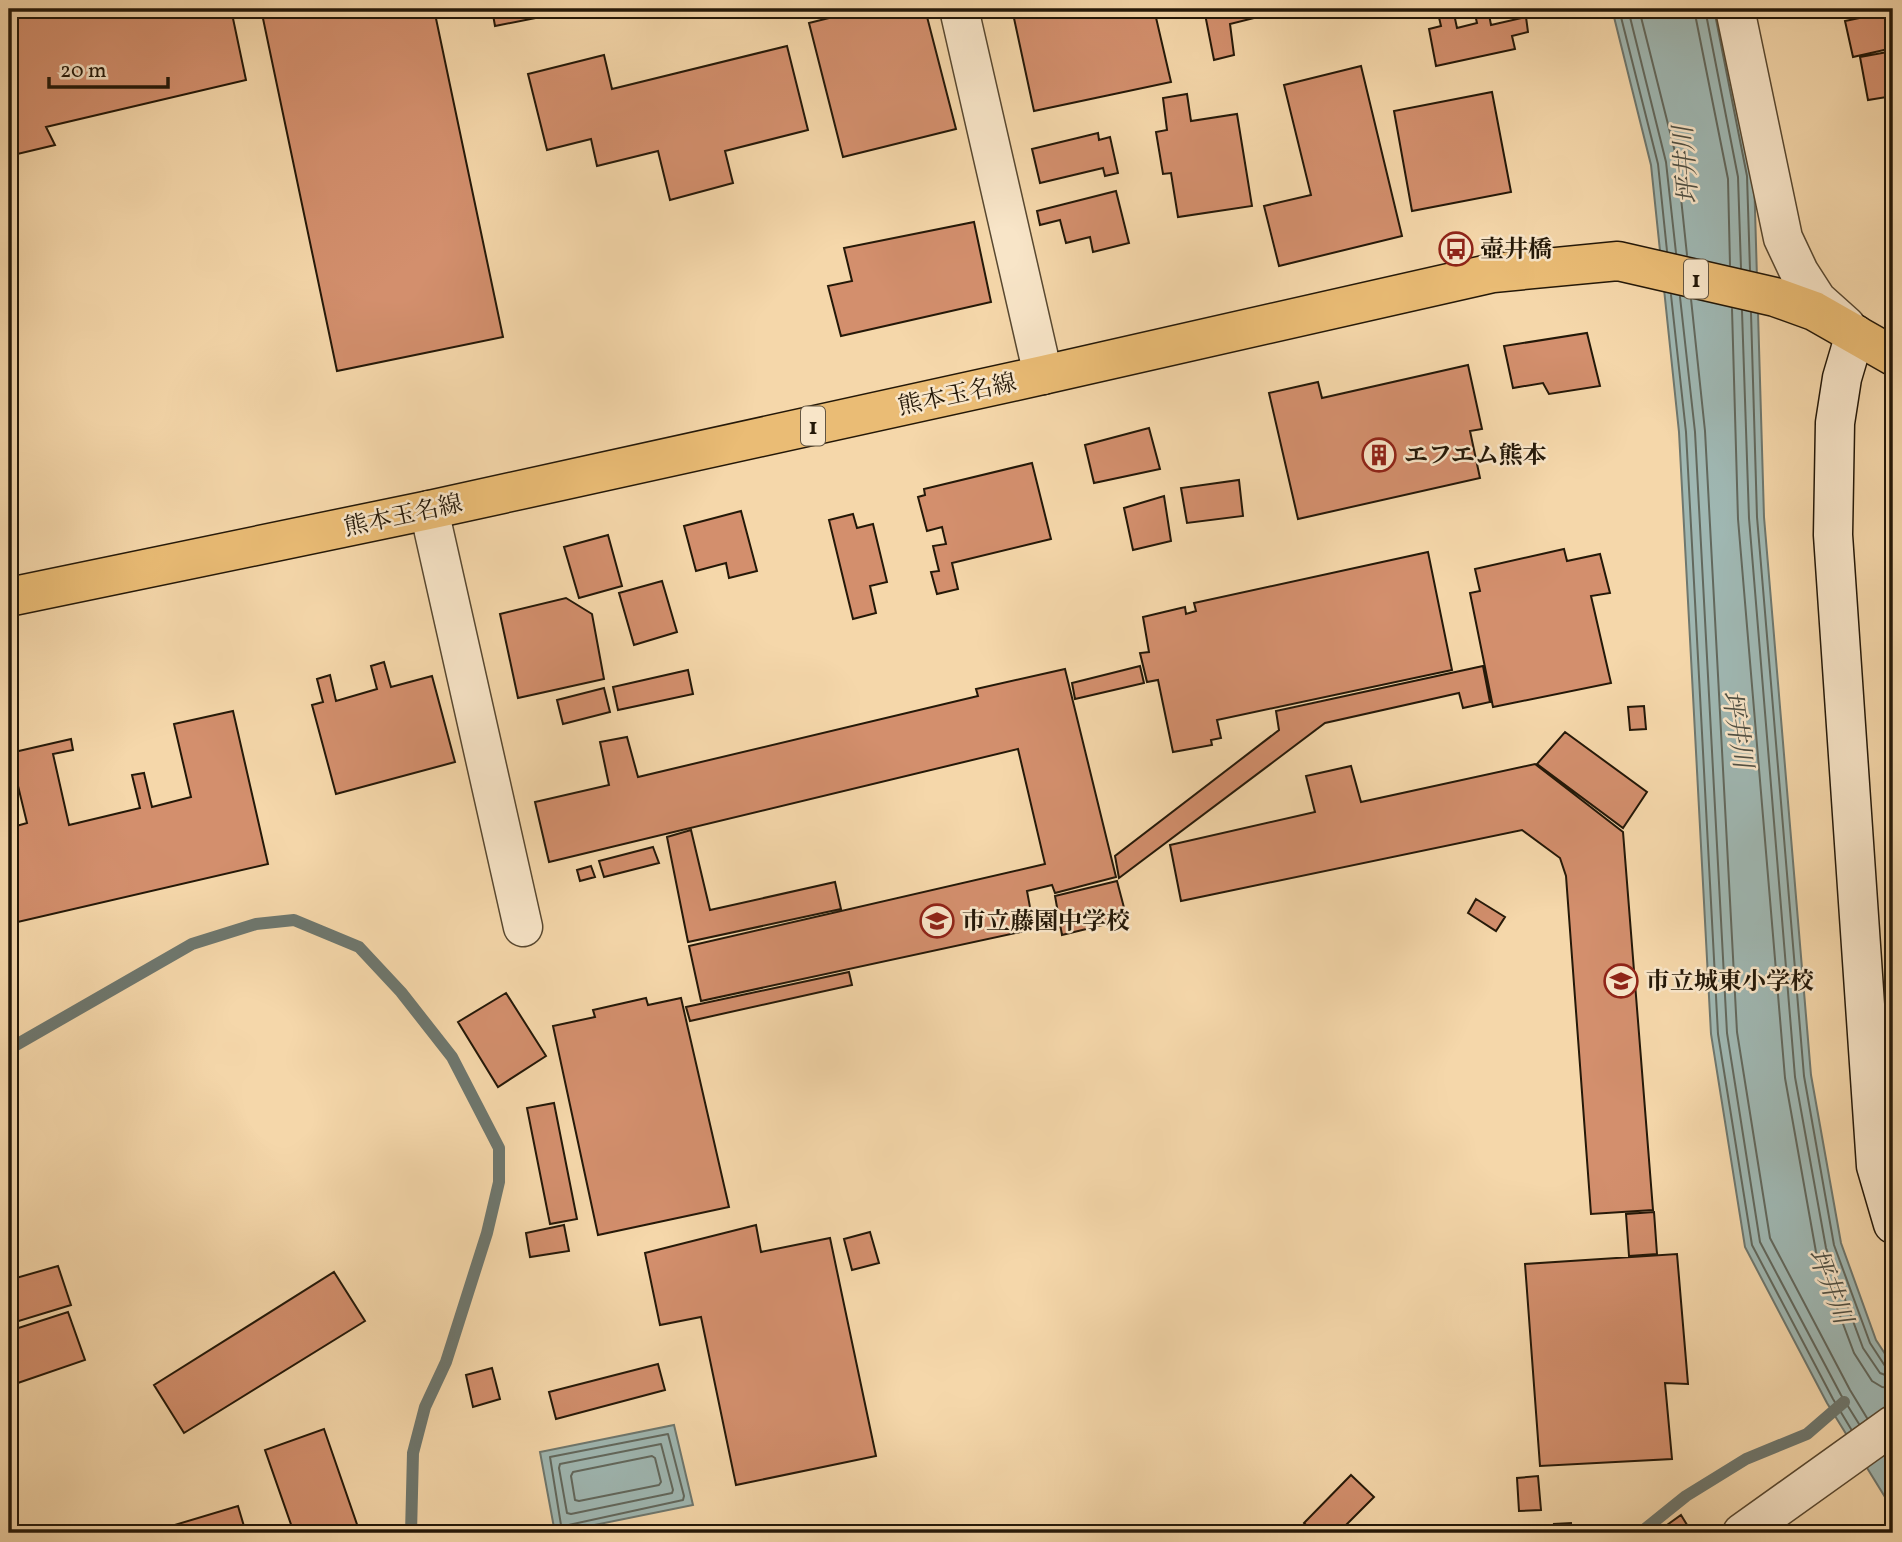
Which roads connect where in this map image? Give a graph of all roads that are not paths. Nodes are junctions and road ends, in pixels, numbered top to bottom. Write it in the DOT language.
graph roads {
  1 [pos="959,9"];
  2 [pos="1735,9"];
  3 [pos="1855,334"];
  4 [pos="1893,356"];
  5 [pos="1042,375"];
  6 [pos="429,510"];
  7 [pos="9,597"];
  8 [pos="523,927"];
  9 [pos="1893,1224"];
  10 [pos="1893,1425"];
  11 [pos="1742,1533"];
  1 -- 5 [label="street"];
  2 -- 3 [label="street"];
  3 -- 4 [label="main road, 熊本玉名線 / 1"];
  3 -- 5 [label="main road, 熊本玉名線 / 1"];
  3 -- 9 [label="street"];
  5 -- 6 [label="main road, 熊本玉名線 / 1"];
  6 -- 7 [label="main road, 熊本玉名線 / 1"];
  6 -- 8 [label="street"];
  10 -- 11 [label="street"];
}
